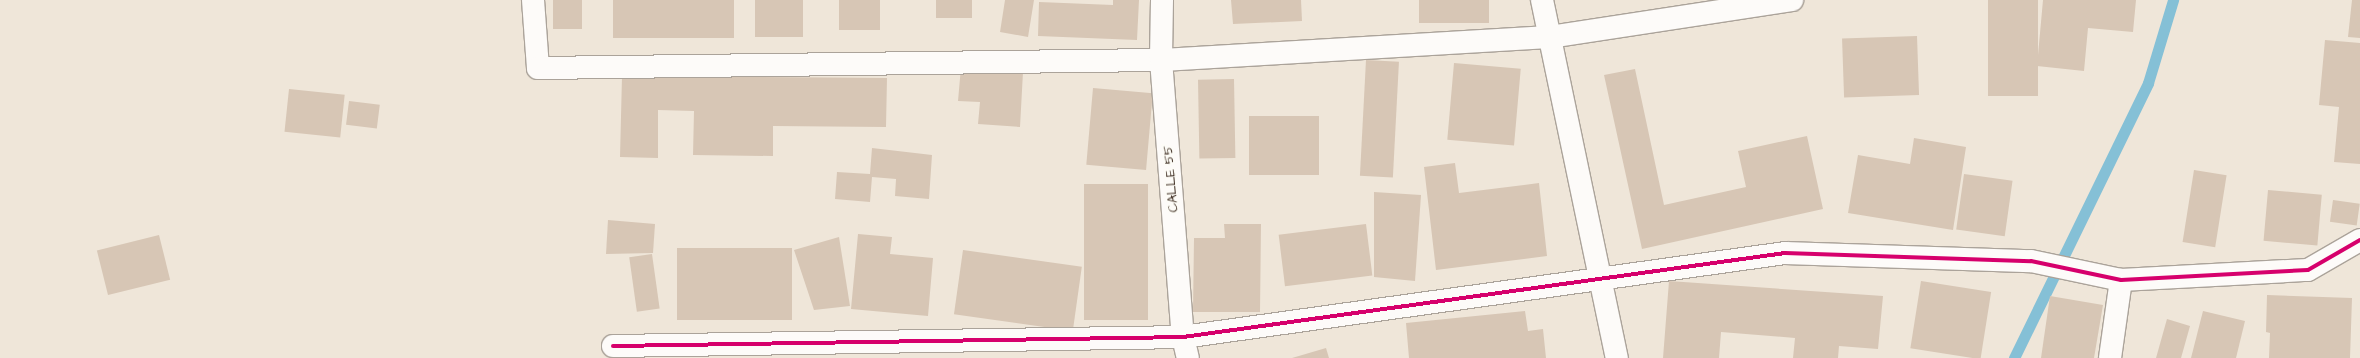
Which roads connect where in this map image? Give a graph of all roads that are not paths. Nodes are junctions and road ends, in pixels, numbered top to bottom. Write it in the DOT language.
graph roads {
  1 [pos="533,0"];
  2 [pos="1162,0"];
  3 [pos="1542,0"];
  4 [pos="1792,0"];
  5 [pos="1550,37"];
  6 [pos="1161,60"];
  7 [pos="2360,240"];
  8 [pos="1601,278"];
  9 [pos="2121,280"];
  10 [pos="1183,337"];
  11 [pos="613,346"];
  12 [pos="1188,358"];
  13 [pos="1617,358"];
  14 [pos="2110,358"];
  1 -- 6 [label="street"];
  2 -- 6 [label="street, CALLE 55"];
  3 -- 5 [label="street"];
  4 -- 5 [label="street"];
  5 -- 6 [label="street"];
  5 -- 8 [label="street"];
  6 -- 10 [label="street, CALLE 55"];
  7 -- 9 [label="street"];
  8 -- 9 [label="street"];
  8 -- 10 [label="street"];
  8 -- 13 [label="street"];
  9 -- 14 [label="street"];
  10 -- 11 [label="street"];
  10 -- 12 [label="street, CALLE 55"];
}
